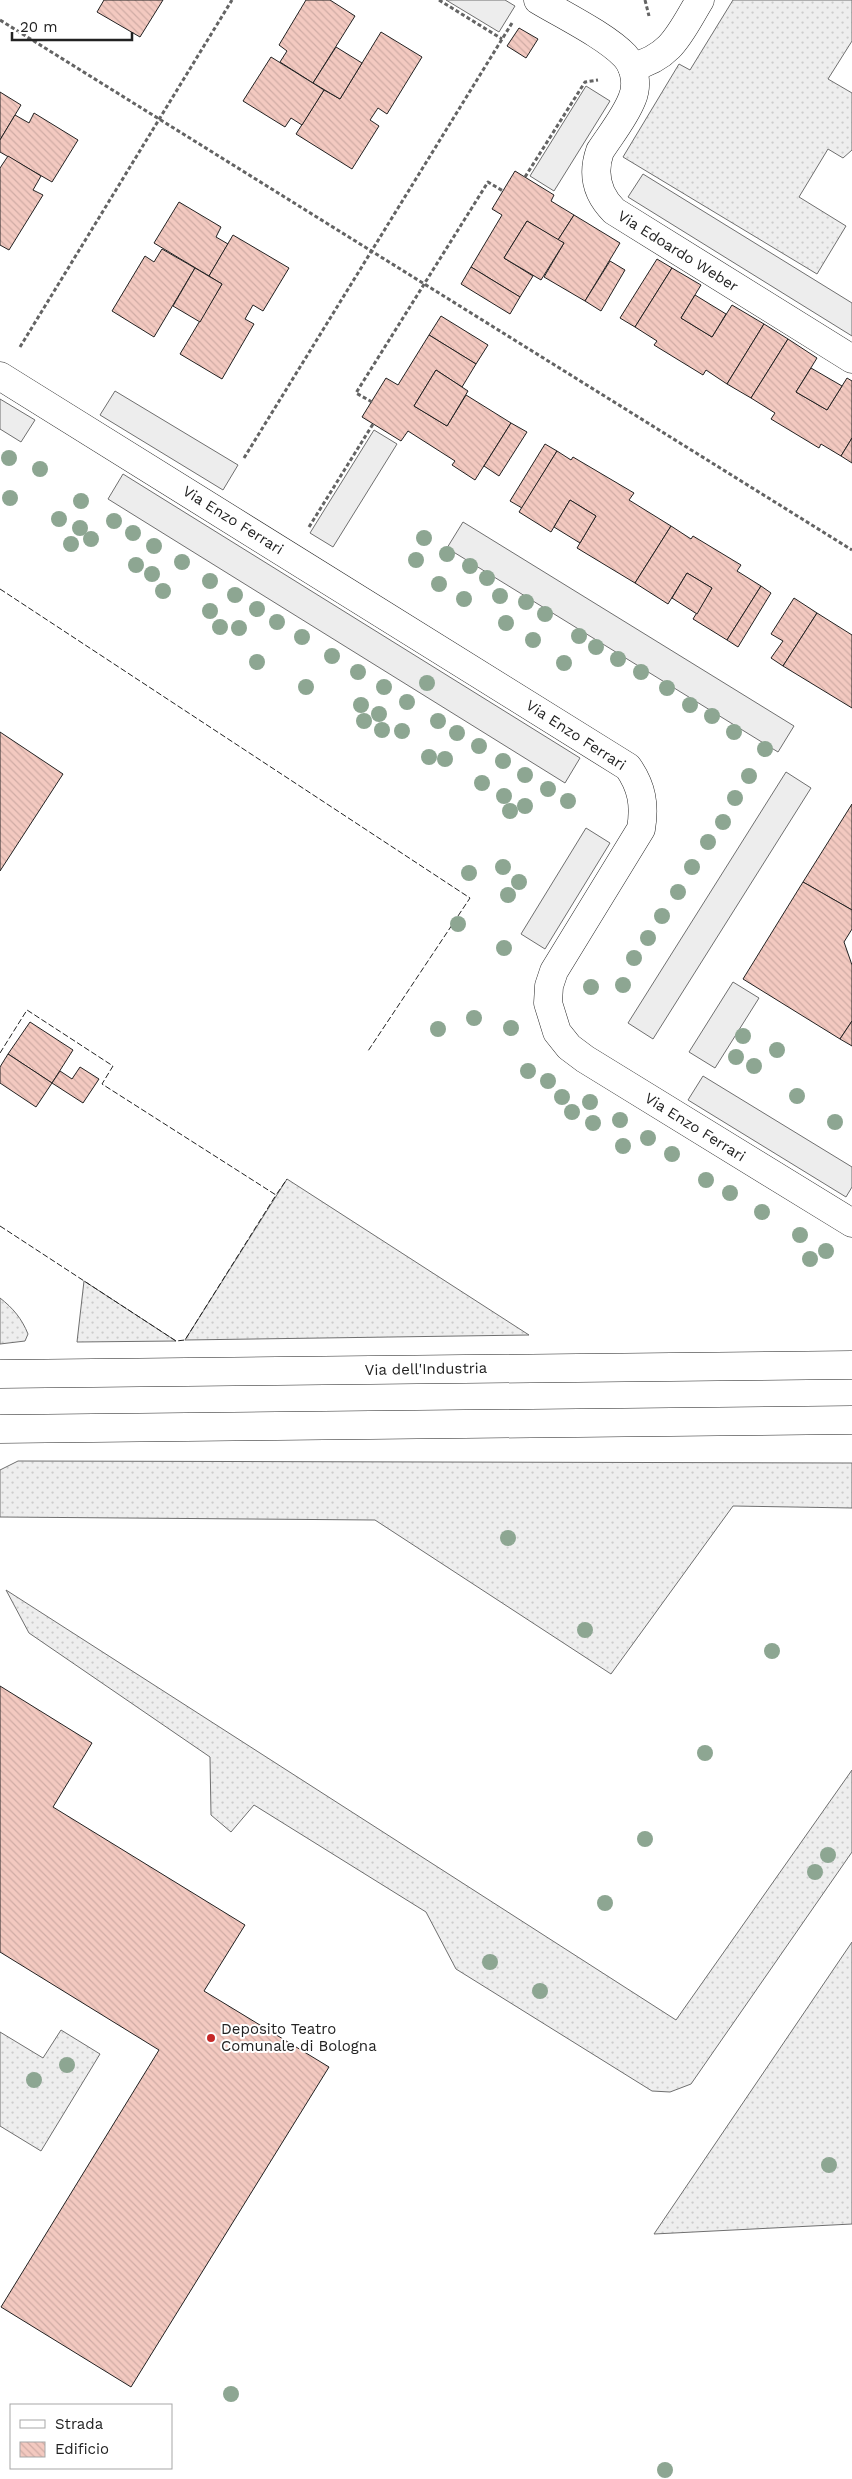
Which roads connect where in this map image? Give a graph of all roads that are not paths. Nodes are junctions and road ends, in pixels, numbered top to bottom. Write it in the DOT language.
graph roads {
  1 [pos="538,0"];
  2 [pos="700,0"];
  3 [pos="629,62"];
  4 [pos="852,359"];
  5 [pos="0,376"];
  6 [pos="852,1223"];
  7 [pos="852,1365"];
  8 [pos="0,1374"];
  9 [pos="852,1420"];
  10 [pos="0,1429"];
  1 -- 3 [label="street"];
  2 -- 3 [label="street"];
  3 -- 4 [label="street, Via Edoardo Weber"];
  5 -- 6 [label="street, Via Enzo Ferrari"];
  7 -- 8 [label="street, Via dell'Industria"];
  9 -- 10 [label="street"];
}
